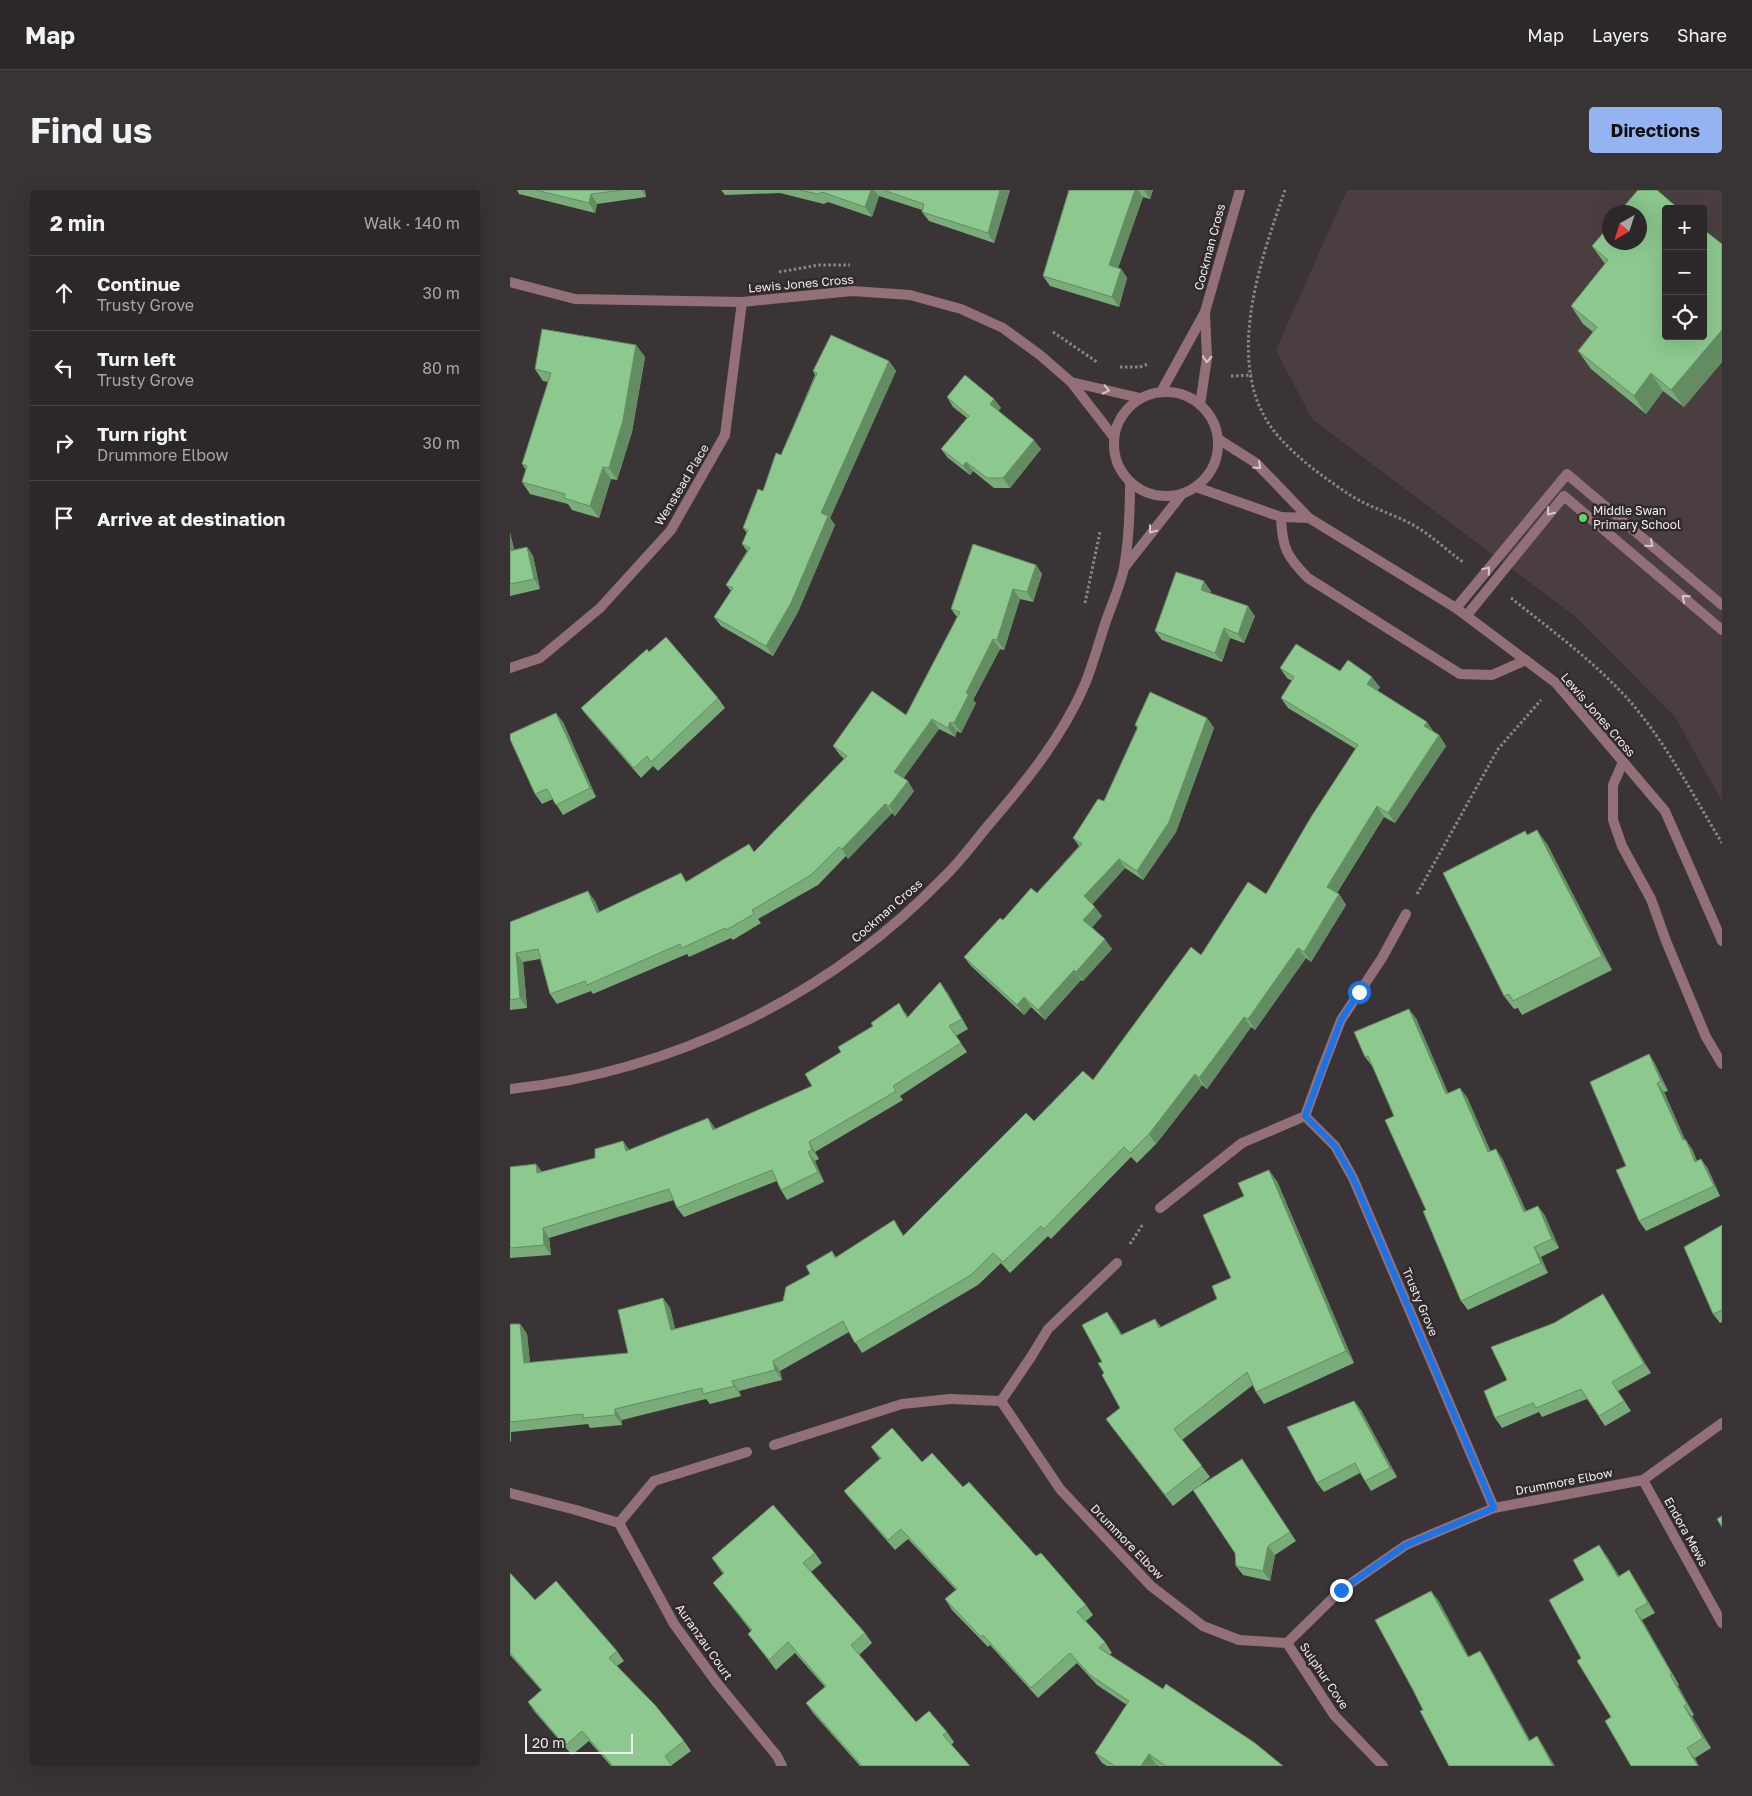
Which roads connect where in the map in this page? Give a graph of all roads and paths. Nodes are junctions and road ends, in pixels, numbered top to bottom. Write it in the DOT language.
graph roads {
  1 [pos="1240,190"];
  2 [pos="1285,190"];
  3 [pos="510,282"];
  4 [pos="742,302"];
  5 [pos="1205,312"];
  6 [pos="1252,375"];
  7 [pos="1231,376"];
  8 [pos="1071,382"];
  9 [pos="1161,392"];
  10 [pos="1140,398"];
  11 [pos="1200,405"];
  12 [pos="1113,436"];
  13 [pos="1218,439"];
  14 [pos="1130,483"];
  15 [pos="1196,487"];
  16 [pos="1182,494"];
  17 [pos="1281,517"];
  18 [pos="1309,518"];
  19 [pos="1100,532"];
  20 [pos="1124,568"];
  21 [pos="1482,576"];
  22 [pos="1492,584"];
  23 [pos="1722,605"];
  24 [pos="1084,607"];
  25 [pos="1456,608"];
  26 [pos="1467,615"];
  27 [pos="1722,630"];
  28 [pos="1526,660"];
  29 [pos="510,668"];
  30 [pos="1556,683"];
  31 [pos="1622,762"];
  32 [pos="1722,843"];
  33 [pos="1406,914"];
  34 [pos="1722,942"];
  35 [pos="1722,1064"];
  36 [pos="510,1089"];
  37 [pos="1305,1116"];
  38 [pos="1160,1208"];
  39 [pos="1117,1263"];
  40 [pos="1001,1401"];
  41 [pos="1722,1423"];
  42 [pos="774,1445"];
  43 [pos="747,1452"];
  44 [pos="1643,1480"];
  45 [pos="510,1494"];
  46 [pos="1494,1508"];
  47 [pos="619,1523"];
  48 [pos="1722,1623"];
  49 [pos="1287,1643"];
  50 [pos="782,1766"];
  51 [pos="1383,1766"];
  1 -- 5 [label="street, Cockman Cross"];
  2 -- 6 [label="path"];
  3 -- 4 [label="street, Lewis Jones Cross"];
  4 -- 8 [label="street, Lewis Jones Cross"];
  4 -- 29 [label="street, Wenstead Place"];
  5 -- 9 [label="street, Cockman Cross"];
  5 -- 11 [label="street, Cockman Cross, one-way"];
  6 -- 7 [label="path"];
  6 -- 21 [label="path"];
  8 -- 10 [label="street, Lewis Jones Cross, one-way"];
  8 -- 12 [label="street, Lewis Jones Cross"];
  9 -- 10 [label="street"];
  9 -- 11 [label="street"];
  10 -- 12 [label="street"];
  11 -- 13 [label="street"];
  12 -- 14 [label="street"];
  13 -- 15 [label="street"];
  13 -- 18 [label="street, Lewis Jones Cross, one-way"];
  14 -- 16 [label="street"];
  14 -- 20 [label="street, Cockman Cross"];
  15 -- 16 [label="street"];
  15 -- 17 [label="street, Lewis Jones Cross"];
  16 -- 20 [label="street, Cockman Cross, one-way"];
  17 -- 18 [label="street, Lewis Jones Cross"];
  17 -- 28 [label="street"];
  18 -- 25 [label="street, Lewis Jones Cross"];
  19 -- 24 [label="path"];
  20 -- 36 [label="street, Cockman Cross"];
  21 -- 23 [label="street, one-way"];
  21 -- 25 [label="street"];
  22 -- 26 [label="street"];
  27 -- 22 [label="street, one-way"];
  22 -- 32 [label="path"];
  25 -- 26 [label="street, Lewis Jones Cross"];
  26 -- 28 [label="street, Lewis Jones Cross"];
  28 -- 30 [label="street, Lewis Jones Cross"];
  30 -- 31 [label="street, Lewis Jones Cross"];
  30 -- 33 [label="path"];
  31 -- 34 [label="street, Lewis Jones Cross"];
  31 -- 35 [label="street"];
  33 -- 37 [label="street"];
  37 -- 38 [label="street"];
  37 -- 46 [label="street, Trusty Grove"];
  38 -- 39 [label="path"];
  39 -- 40 [label="street"];
  40 -- 42 [label="street"];
  40 -- 49 [label="street, Drummore Elbow"];
  41 -- 44 [label="street, Drummore Elbow"];
  43 -- 47 [label="street"];
  44 -- 46 [label="street, Drummore Elbow"];
  44 -- 48 [label="street, Endora Mews"];
  45 -- 47 [label="street"];
  46 -- 49 [label="street, Drummore Elbow"];
  47 -- 50 [label="street, Auranzau Court"];
  49 -- 51 [label="street, Sulphur Cove"];
}
